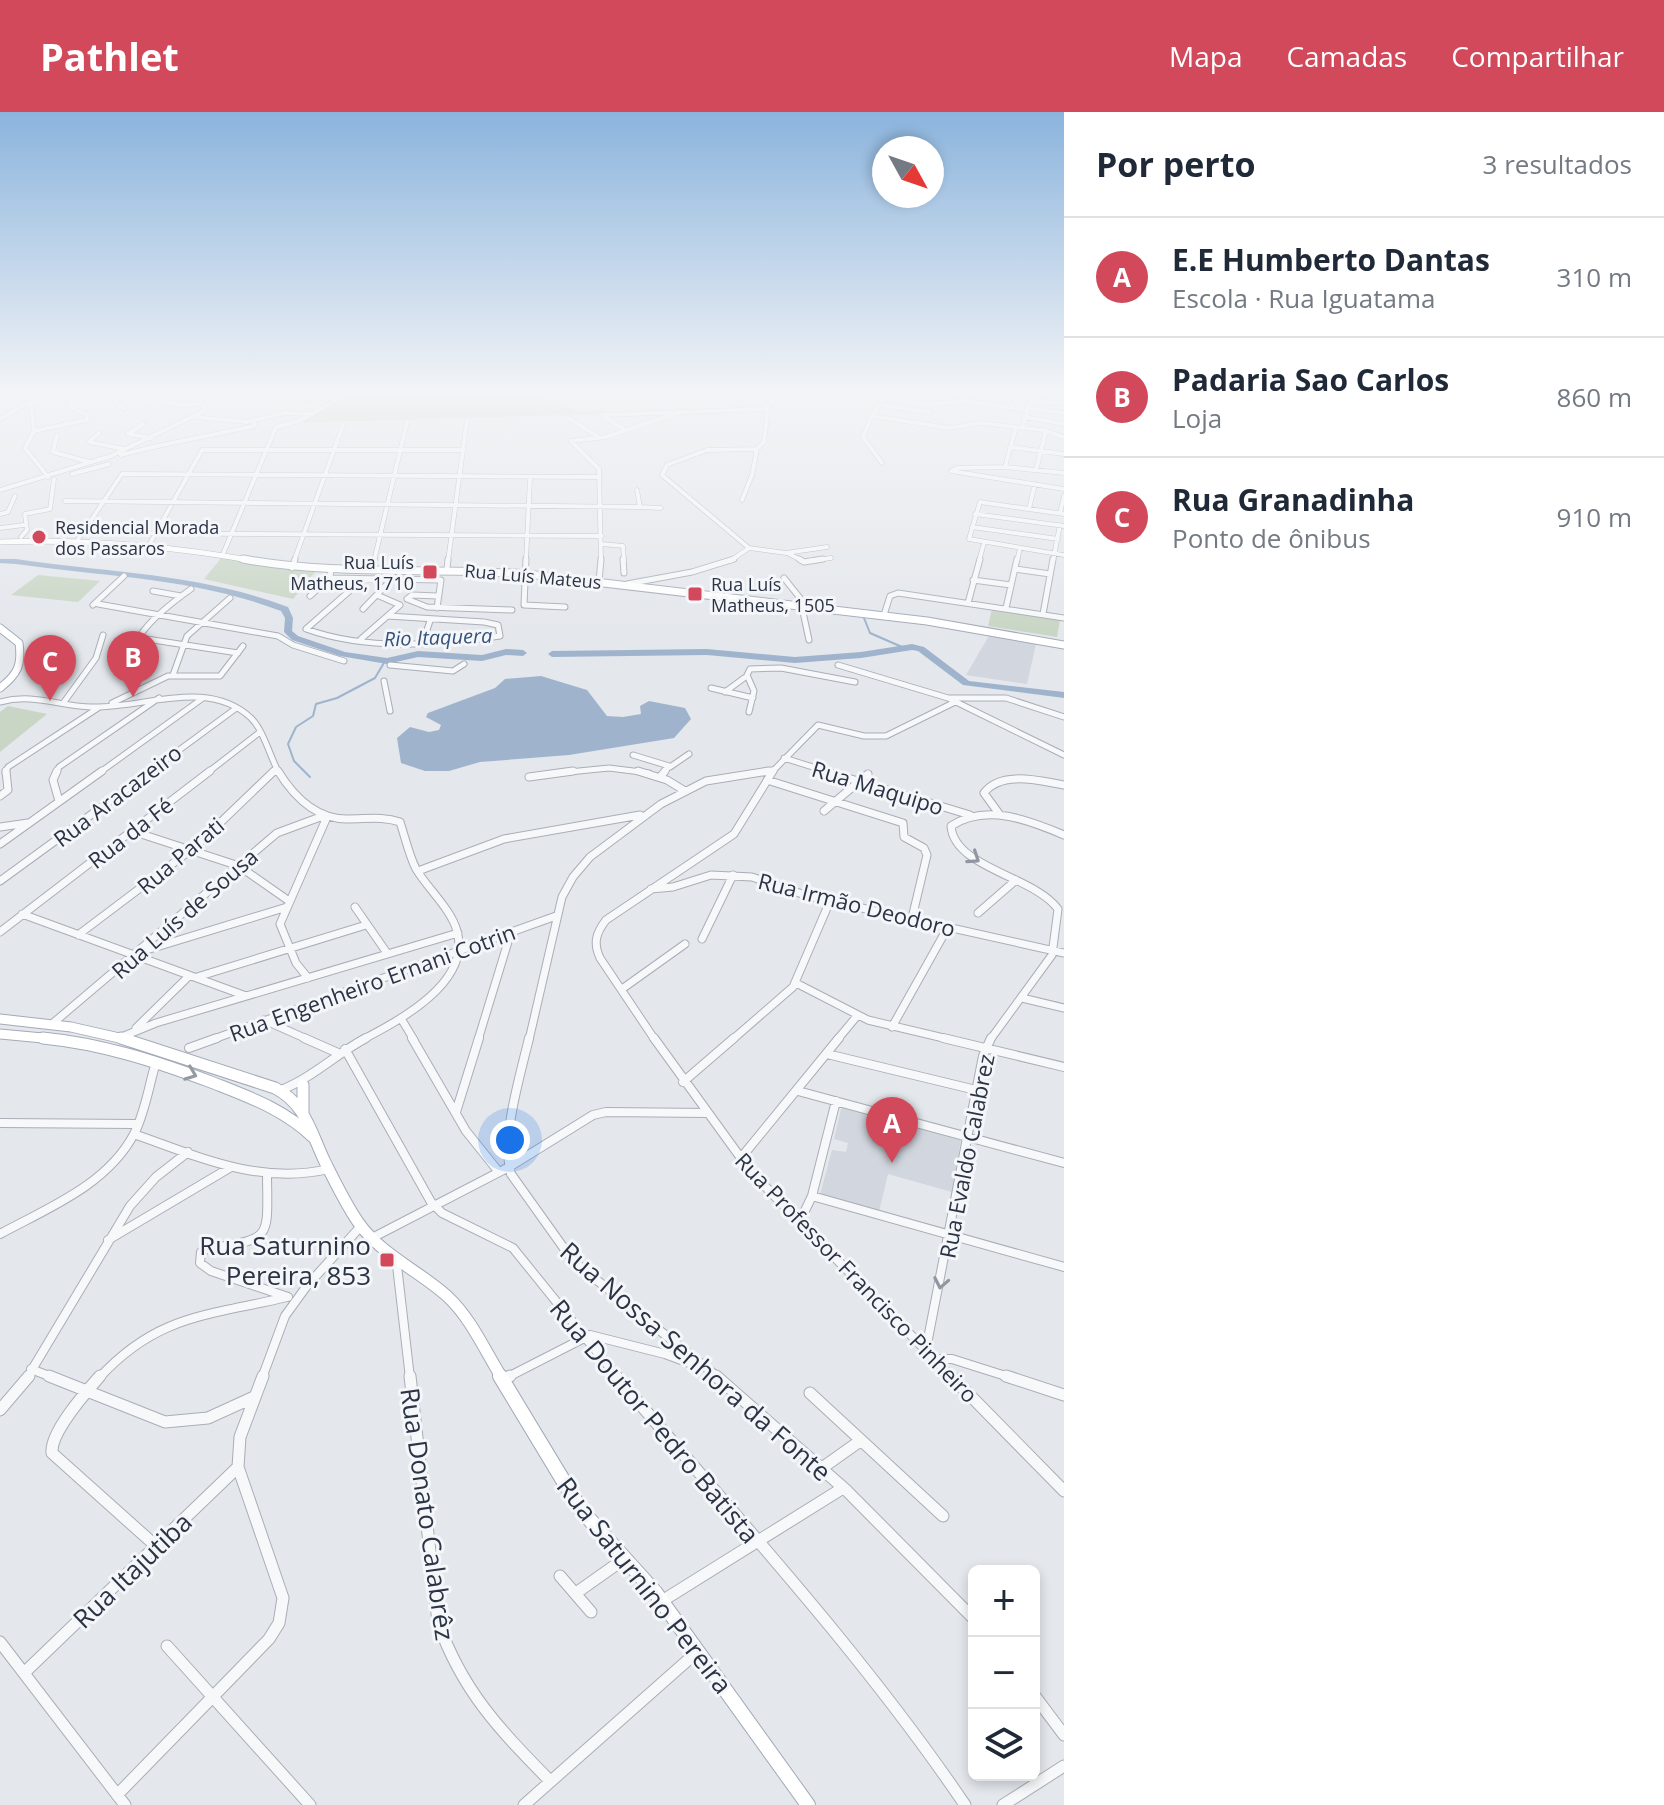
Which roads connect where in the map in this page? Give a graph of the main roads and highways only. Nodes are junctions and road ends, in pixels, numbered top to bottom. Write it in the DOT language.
graph roads {
  1 [pos="0,542"];
  2 [pos="0,628"];
  3 [pos="1064,645"];
  4 [pos="0,688"];
  5 [pos="0,1019"];
  6 [pos="69,1025"];
  7 [pos="99,1031"];
  8 [pos="0,1034"];
  9 [pos="34,1036"];
  10 [pos="89,1043"];
  11 [pos="305,1082"];
  12 [pos="291,1098"];
  13 [pos="263,1102"];
  14 [pos="303,1113"];
  15 [pos="314,1138"];
  16 [pos="808,1805"];
  1 -- 3 [label="main road, Rua Luís Mateus"];
  2 -- 4 [label="main road"];
  5 -- 6 [label="main road"];
  6 -- 7 [label="main road"];
  6 -- 9 [label="main road"];
  7 -- 10 [label="main road"];
  7 -- 12 [label="main road"];
  8 -- 9 [label="main road"];
  9 -- 10 [label="main road"];
  10 -- 13 [label="main road, one-way"];
  11 -- 14 [label="main road"];
  12 -- 13 [label="main road"];
  12 -- 14 [label="main road"];
  13 -- 15 [label="main road"];
  14 -- 15 [label="main road, Rua Saturnino Pereira"];
  15 -- 16 [label="main road, Rua Saturnino Pereira"];
}
